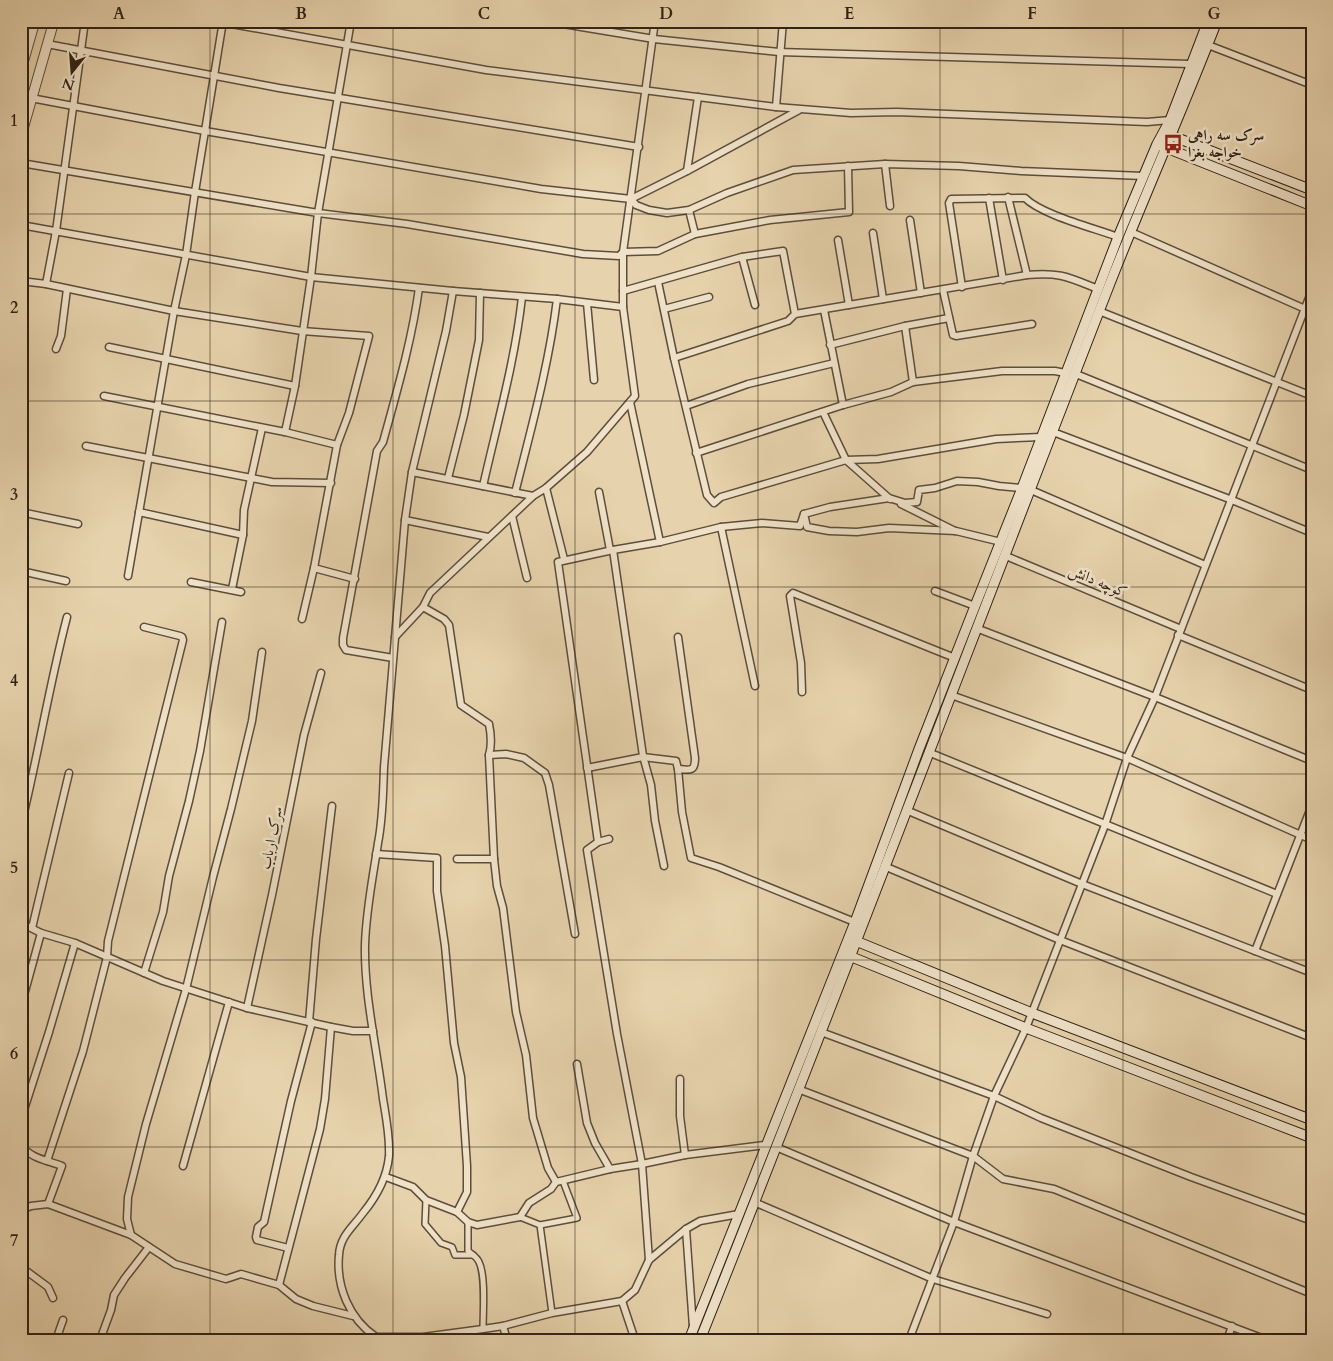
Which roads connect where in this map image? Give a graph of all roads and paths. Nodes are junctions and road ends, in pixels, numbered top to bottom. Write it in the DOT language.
graph roads {
  1 [pos="35,21"];
  2 [pos="54,21"];
  3 [pos="85,21"];
  4 [pos="351,21"];
  5 [pos="545,21"];
  6 [pos="655,21"];
  7 [pos="783,21"];
  8 [pos="1208,21"];
  9 [pos="1217,21"];
  10 [pos="220,22"];
  11 [pos="654,39"];
  12 [pos="25,41"];
  13 [pos="47,44"];
  14 [pos="1208,44"];
  15 [pos="348,46"];
  16 [pos="81,51"];
  17 [pos="779,52"];
  18 [pos="1190,64"];
  19 [pos="21,70"];
  20 [pos="214,77"];
  21 [pos="1312,86"];
  22 [pos="645,90"];
  23 [pos="698,97"];
  24 [pos="31,98"];
  25 [pos="338,98"];
  26 [pos="74,106"];
  27 [pos="776,107"];
  28 [pos="799,110"];
  29 [pos="1170,120"];
  30 [pos="204,131"];
  31 [pos="1167,134"];
  32 [pos="21,136"];
  33 [pos="1160,146"];
  34 [pos="639,147"];
  35 [pos="330,153"];
  36 [pos="21,163"];
  37 [pos="885,164"];
  38 [pos="848,166"];
  39 [pos="64,171"];
  40 [pos="687,171"];
  41 [pos="1142,176"];
  42 [pos="1312,190"];
  43 [pos="195,192"];
  44 [pos="1008,197"];
  45 [pos="989,198"];
  46 [pos="631,199"];
  47 [pos="890,206"];
  48 [pos="1312,206"];
  49 [pos="689,210"];
  50 [pos="318,213"];
  51 [pos="910,220"];
  52 [pos="21,225"];
  53 [pos="56,231"];
  54 [pos="1132,232"];
  55 [pos="874,233"];
  56 [pos="695,234"];
  57 [pos="1118,237"];
  58 [pos="838,240"];
  59 [pos="623,252"];
  60 [pos="186,255"];
  61 [pos="742,257"];
  62 [pos="1027,275"];
  63 [pos="311,277"];
  64 [pos="1003,280"];
  65 [pos="21,281"];
  66 [pos="658,282"];
  67 [pos="46,284"];
  68 [pos="962,287"];
  69 [pos="419,288"];
  70 [pos="67,289"];
  71 [pos="1098,289"];
  72 [pos="943,290"];
  73 [pos="1312,290"];
  74 [pos="453,291"];
  75 [pos="623,291"];
  76 [pos="480,293"];
  77 [pos="921,293"];
  78 [pos="709,296"];
  79 [pos="522,297"];
  80 [pos="557,299"];
  81 [pos="883,299"];
  82 [pos="588,303"];
  83 [pos="755,305"];
  84 [pos="849,305"];
  85 [pos="623,307"];
  86 [pos="664,309"];
  87 [pos="1304,309"];
  88 [pos="824,310"];
  89 [pos="174,311"];
  90 [pos="1099,311"];
  91 [pos="1312,312"];
  92 [pos="795,314"];
  93 [pos="949,318"];
  94 [pos="1032,324"];
  95 [pos="905,326"];
  96 [pos="302,331"];
  97 [pos="830,345"];
  98 [pos="109,347"];
  99 [pos="56,349"];
  100 [pos="166,358"];
  101 [pos="674,358"];
  102 [pos="834,363"];
  103 [pos="1065,373"];
  104 [pos="1076,374"];
  105 [pos="594,380"];
  106 [pos="913,382"];
  107 [pos="1276,382"];
  108 [pos="294,386"];
  109 [pos="104,396"];
  110 [pos="1312,396"];
  111 [pos="630,402"];
  112 [pos="843,405"];
  113 [pos="686,406"];
  114 [pos="156,407"];
  115 [pos="823,412"];
  116 [pos="262,428"];
  117 [pos="285,432"];
  118 [pos="1053,432"];
  119 [pos="1042,437"];
  120 [pos="337,445"];
  121 [pos="86,446"];
  122 [pos="1251,446"];
  123 [pos="696,453"];
  124 [pos="149,458"];
  125 [pos="846,460"];
  126 [pos="1312,470"];
  127 [pos="412,472"];
  128 [pos="448,478"];
  129 [pos="252,479"];
  130 [pos="332,483"];
  131 [pos="483,486"];
  132 [pos="546,488"];
  133 [pos="1027,489"];
  134 [pos="599,492"];
  135 [pos="515,493"];
  136 [pos="533,496"];
  137 [pos="889,498"];
  138 [pos="1232,500"];
  139 [pos="21,512"];
  140 [pos="139,512"];
  141 [pos="804,514"];
  142 [pos="512,516"];
  143 [pos="404,520"];
  144 [pos="78,524"];
  145 [pos="721,527"];
  146 [pos="956,531"];
  147 [pos="1312,533"];
  148 [pos="243,535"];
  149 [pos="488,537"];
  150 [pos="660,542"];
  151 [pos="1001,542"];
  152 [pos="611,550"];
  153 [pos="1006,556"];
  154 [pos="564,560"];
  155 [pos="1205,565"];
  156 [pos="314,568"];
  157 [pos="21,571"];
  158 [pos="128,576"];
  159 [pos="527,578"];
  160 [pos="355,579"];
  161 [pos="66,581"];
  162 [pos="191,582"];
  163 [pos="232,589"];
  164 [pos="935,591"];
  165 [pos="241,592"];
  166 [pos="975,606"];
  167 [pos="423,607"];
  168 [pos="67,617"];
  169 [pos="302,619"];
  170 [pos="222,622"];
  171 [pos="144,628"];
  172 [pos="976,628"];
  173 [pos="1179,632"];
  174 [pos="395,637"];
  175 [pos="678,637"];
  176 [pos="262,652"];
  177 [pos="394,658"];
  178 [pos="955,658"];
  179 [pos="321,673"];
  180 [pos="756,686"];
  181 [pos="1312,690"];
  182 [pos="802,692"];
  183 [pos="951,695"];
  184 [pos="1155,697"];
  185 [pos="928,752"];
  186 [pos="489,755"];
  187 [pos="644,757"];
  188 [pos="1128,758"];
  189 [pos="1312,762"];
  190 [pos="587,768"];
  191 [pos="678,769"];
  192 [pos="69,773"];
  193 [pos="1312,805"];
  194 [pos="332,806"];
  195 [pos="906,810"];
  196 [pos="21,825"];
  197 [pos="1105,825"];
  198 [pos="1300,835"];
  199 [pos="609,839"];
  200 [pos="1312,840"];
  201 [pos="598,842"];
  202 [pos="376,854"];
  203 [pos="457,859"];
  204 [pos="494,859"];
  205 [pos="664,866"];
  206 [pos="884,866"];
  207 [pos="1082,884"];
  208 [pos="1277,894"];
  209 [pos="21,923"];
  210 [pos="858,923"];
  211 [pos="32,928"];
  212 [pos="41,934"];
  213 [pos="575,934"];
  214 [pos="852,939"];
  215 [pos="1060,940"];
  216 [pos="75,943"];
  217 [pos="1255,951"];
  218 [pos="846,955"];
  219 [pos="107,957"];
  220 [pos="144,973"];
  221 [pos="1312,973"];
  222 [pos="186,989"];
  223 [pos="229,1002"];
  224 [pos="21,1006"];
  225 [pos="248,1008"];
  226 [pos="1032,1013"];
  227 [pos="310,1022"];
  228 [pos="331,1027"];
  229 [pos="1026,1028"];
  230 [pos="373,1031"];
  231 [pos="822,1032"];
  232 [pos="1312,1038"];
  233 [pos="577,1064"];
  234 [pos="680,1079"];
  235 [pos="798,1089"];
  236 [pos="994,1096"];
  237 [pos="21,1119"];
  238 [pos="1312,1120"];
  239 [pos="1312,1138"];
  240 [pos="21,1145"];
  241 [pos="765,1145"];
  242 [pos="776,1147"];
  243 [pos="684,1154"];
  244 [pos="973,1156"];
  245 [pos="47,1161"];
  246 [pos="642,1164"];
  247 [pos="183,1166"];
  248 [pos="610,1169"];
  249 [pos="386,1177"];
  250 [pos="563,1180"];
  251 [pos="556,1182"];
  252 [pos="426,1200"];
  253 [pos="754,1202"];
  254 [pos="48,1204"];
  255 [pos="21,1210"];
  256 [pos="457,1212"];
  257 [pos="739,1214"];
  258 [pos="520,1217"];
  259 [pos="1312,1221"];
  260 [pos="468,1222"];
  261 [pos="954,1222"];
  262 [pos="540,1225"];
  263 [pos="686,1229"];
  264 [pos="131,1235"];
  265 [pos="148,1247"];
  266 [pos="288,1248"];
  267 [pos="473,1255"];
  268 [pos="649,1260"];
  269 [pos="21,1267"];
  270 [pos="933,1279"];
  271 [pos="279,1285"];
  272 [pos="1312,1294"];
  273 [pos="53,1298"];
  274 [pos="622,1301"];
  275 [pos="552,1313"];
  276 [pos="1047,1314"];
  277 [pos="353,1316"];
  278 [pos="63,1320"];
  279 [pos="696,1320"];
  280 [pos="706,1325"];
  281 [pos="503,1326"];
  282 [pos="1232,1326"];
  283 [pos="483,1329"];
  284 [pos="691,1337"];
  285 [pos="375,1338"];
  286 [pos="56,1340"];
  287 [pos="100,1340"];
  288 [pos="507,1340"];
  289 [pos="636,1340"];
  290 [pos="700,1340"];
  291 [pos="909,1340"];
  292 [pos="1227,1340"];
  293 [pos="1268,1340"];
  1 -- 12 [label="main road"];
  2 -- 13 [label="main road"];
  3 -- 16 [label="street"];
  4 -- 15 [label="street"];
  5 -- 11 [label="street"];
  6 -- 11 [label="street"];
  7 -- 17 [label="street"];
  8 -- 18 [label="main road"];
  9 -- 14 [label="main road"];
  10 -- 15 [label="street"];
  10 -- 20 [label="street"];
  11 -- 17 [label="street"];
  11 -- 22 [label="street"];
  12 -- 19 [label="main road"];
  13 -- 16 [label="street"];
  13 -- 24 [label="main road"];
  14 -- 21 [label="street"];
  14 -- 31 [label="main road"];
  15 -- 22 [label="street"];
  15 -- 25 [label="street"];
  16 -- 20 [label="street"];
  16 -- 26 [label="street"];
  17 -- 18 [label="street"];
  17 -- 27 [label="street"];
  18 -- 29 [label="main road"];
  20 -- 25 [label="street"];
  20 -- 30 [label="street"];
  22 -- 23 [label="street"];
  22 -- 34 [label="street"];
  23 -- 27 [label="street"];
  23 -- 40 [label="street"];
  24 -- 26 [label="street"];
  24 -- 32 [label="main road"];
  25 -- 34 [label="street"];
  25 -- 35 [label="street"];
  26 -- 30 [label="street"];
  26 -- 39 [label="street"];
  27 -- 28 [label="street"];
  28 -- 29 [label="street"];
  28 -- 40 [label="street"];
  29 -- 31 [label="main road"];
  30 -- 35 [label="street"];
  30 -- 43 [label="street"];
  31 -- 33 [label="main road"];
  31 -- 42 [label="main road"];
  33 -- 41 [label="main road"];
  33 -- 48 [label="main road"];
  33 -- 54 [label="main road"];
  34 -- 46 [label="street"];
  35 -- 46 [label="street"];
  35 -- 50 [label="street"];
  36 -- 39 [label="street"];
  37 -- 38 [label="street"];
  37 -- 41 [label="street"];
  37 -- 47 [label="street"];
  38 -- 49 [label="street"];
  38 -- 56 [label="street"];
  39 -- 43 [label="street"];
  39 -- 53 [label="street"];
  40 -- 46 [label="street"];
  41 -- 57 [label="main road"];
  43 -- 50 [label="street"];
  43 -- 60 [label="street"];
  44 -- 45 [label="street"];
  44 -- 57 [label="street"];
  44 -- 62 [label="street"];
  45 -- 64 [label="street"];
  45 -- 68 [label="street"];
  46 -- 49 [label="street"];
  46 -- 59 [label="street"];
  49 -- 56 [label="street"];
  50 -- 59 [label="street"];
  50 -- 63 [label="street"];
  51 -- 77 [label="street"];
  52 -- 53 [label="street"];
  53 -- 60 [label="street"];
  53 -- 67 [label="street"];
  54 -- 87 [label="street"];
  54 -- 90 [label="main road"];
  55 -- 81 [label="street"];
  56 -- 59 [label="street"];
  57 -- 71 [label="main road"];
  58 -- 84 [label="street"];
  59 -- 75 [label="street"];
  60 -- 63 [label="street"];
  60 -- 89 [label="street"];
  61 -- 66 [label="street"];
  61 -- 83 [label="street"];
  61 -- 92 [label="street"];
  62 -- 64 [label="street"];
  62 -- 71 [label="street"];
  63 -- 69 [label="street"];
  63 -- 96 [label="street"];
  64 -- 68 [label="street"];
  65 -- 67 [label="street"];
  66 -- 75 [label="street"];
  66 -- 86 [label="street"];
  67 -- 70 [label="street"];
  68 -- 72 [label="street"];
  69 -- 74 [label="street"];
  69 -- 160 [label="street"];
  70 -- 89 [label="street"];
  70 -- 99 [label="street"];
  71 -- 103 [label="main road"];
  72 -- 77 [label="street"];
  72 -- 93 [label="street"];
  73 -- 87 [label="street"];
  74 -- 76 [label="street"];
  74 -- 127 [label="street"];
  75 -- 85 [label="street"];
  76 -- 79 [label="street"];
  76 -- 128 [label="street"];
  77 -- 81 [label="street"];
  78 -- 86 [label="street"];
  79 -- 80 [label="street"];
  79 -- 131 [label="street"];
  80 -- 82 [label="street"];
  80 -- 135 [label="street"];
  81 -- 84 [label="street"];
  82 -- 85 [label="street"];
  82 -- 105 [label="street"];
  84 -- 88 [label="street"];
  85 -- 111 [label="street"];
  86 -- 101 [label="street"];
  87 -- 91 [label="street"];
  87 -- 107 [label="street"];
  88 -- 92 [label="street"];
  88 -- 97 [label="street"];
  89 -- 96 [label="street"];
  89 -- 100 [label="street"];
  90 -- 104 [label="main road"];
  90 -- 107 [label="street"];
  92 -- 101 [label="street"];
  93 -- 94 [label="street"];
  93 -- 95 [label="street"];
  95 -- 97 [label="street"];
  95 -- 106 [label="street"];
  96 -- 108 [label="street"];
  96 -- 120 [label="street"];
  97 -- 102 [label="street"];
  98 -- 100 [label="street"];
  100 -- 108 [label="street"];
  100 -- 114 [label="street"];
  101 -- 113 [label="street"];
  102 -- 112 [label="street"];
  102 -- 113 [label="street"];
  103 -- 106 [label="street"];
  103 -- 119 [label="main road"];
  104 -- 118 [label="main road"];
  104 -- 122 [label="street"];
  106 -- 112 [label="street"];
  107 -- 110 [label="street"];
  107 -- 122 [label="street"];
  108 -- 117 [label="street"];
  109 -- 114 [label="street"];
  111 -- 132 [label="street"];
  111 -- 150 [label="street"];
  112 -- 115 [label="street"];
  113 -- 123 [label="street"];
  114 -- 116 [label="street"];
  114 -- 124 [label="street"];
  115 -- 123 [label="street"];
  115 -- 125 [label="street"];
  116 -- 117 [label="street"];
  116 -- 129 [label="street"];
  117 -- 120 [label="street"];
  118 -- 133 [label="main road"];
  118 -- 138 [label="street"];
  119 -- 125 [label="street"];
  119 -- 133 [label="main road"];
  120 -- 130 [label="street"];
  121 -- 124 [label="street"];
  122 -- 126 [label="street"];
  122 -- 138 [label="street"];
  123 -- 125 [label="street"];
  124 -- 129 [label="street"];
  124 -- 140 [label="street"];
  125 -- 137 [label="street"];
  127 -- 128 [label="street"];
  127 -- 143 [label="street"];
  128 -- 131 [label="street"];
  129 -- 130 [label="street"];
  129 -- 148 [label="street"];
  130 -- 156 [label="street"];
  131 -- 135 [label="street"];
  132 -- 136 [label="street"];
  132 -- 154 [label="street"];
  133 -- 137 [label="street"];
  133 -- 151 [label="main road"];
  133 -- 153 [label="main road"];
  133 -- 155 [label="street"];
  134 -- 152 [label="street"];
  135 -- 136 [label="street"];
  136 -- 142 [label="street"];
  137 -- 141 [label="street"];
  137 -- 146 [label="street"];
  138 -- 147 [label="street"];
  138 -- 155 [label="street"];
  139 -- 144 [label="street"];
  140 -- 148 [label="street"];
  140 -- 158 [label="street"];
  141 -- 145 [label="street"];
  141 -- 146 [label="street"];
  142 -- 149 [label="street"];
  142 -- 159 [label="street"];
  143 -- 149 [label="street"];
  143 -- 174 [label="street"];
  145 -- 150 [label="street"];
  145 -- 180 [label="street"];
  146 -- 151 [label="street"];
  148 -- 163 [label="street"];
  149 -- 167 [label="street"];
  150 -- 152 [label="street"];
  151 -- 166 [label="main road"];
  152 -- 154 [label="street"];
  152 -- 187 [label="street"];
  153 -- 172 [label="main road"];
  153 -- 173 [label="street, کوچه دانش"];
  154 -- 190 [label="street"];
  155 -- 173 [label="street"];
  156 -- 160 [label="street"];
  156 -- 169 [label="street"];
  157 -- 161 [label="street"];
  160 -- 177 [label="street"];
  162 -- 163 [label="street"];
  163 -- 165 [label="street"];
  164 -- 166 [label="street"];
  166 -- 178 [label="main road"];
  167 -- 174 [label="street"];
  167 -- 186 [label="street"];
  168 -- 196 [label="street"];
  170 -- 220 [label="street"];
  171 -- 219 [label="street"];
  172 -- 183 [label="main road"];
  172 -- 184 [label="street"];
  173 -- 181 [label="street, کوچه دانش"];
  173 -- 184 [label="street"];
  174 -- 177 [label="street"];
  175 -- 191 [label="street"];
  176 -- 222 [label="street"];
  177 -- 202 [label="street"];
  178 -- 182 [label="street"];
  178 -- 210 [label="main road"];
  179 -- 225 [label="street, سرک ارباب"];
  183 -- 185 [label="main road"];
  183 -- 188 [label="street"];
  184 -- 188 [label="street"];
  184 -- 189 [label="street"];
  185 -- 195 [label="main road"];
  185 -- 197 [label="street"];
  186 -- 204 [label="street"];
  186 -- 213 [label="street"];
  187 -- 190 [label="street"];
  187 -- 191 [label="street"];
  187 -- 205 [label="street"];
  188 -- 197 [label="street"];
  188 -- 198 [label="street"];
  190 -- 201 [label="street"];
  191 -- 210 [label="street"];
  192 -- 211 [label="street"];
  193 -- 198 [label="street"];
  194 -- 227 [label="street"];
  195 -- 206 [label="main road"];
  195 -- 207 [label="street"];
  197 -- 207 [label="street"];
  197 -- 208 [label="street"];
  198 -- 200 [label="street"];
  198 -- 208 [label="street"];
  199 -- 201 [label="street"];
  201 -- 246 [label="street"];
  202 -- 230 [label="street"];
  202 -- 256 [label="street"];
  203 -- 204 [label="street"];
  204 -- 251 [label="street"];
  206 -- 210 [label="main road"];
  206 -- 215 [label="street"];
  207 -- 215 [label="street"];
  207 -- 217 [label="street"];
  208 -- 217 [label="street"];
  209 -- 211 [label="street"];
  210 -- 214 [label="main road"];
  211 -- 212 [label="street"];
  212 -- 216 [label="street"];
  212 -- 224 [label="street"];
  214 -- 218 [label="main road"];
  214 -- 226 [label="main road"];
  215 -- 226 [label="street"];
  215 -- 232 [label="street"];
  216 -- 219 [label="street"];
  216 -- 237 [label="street"];
  217 -- 221 [label="street"];
  218 -- 229 [label="main road"];
  218 -- 231 [label="main road"];
  218 -- 241 [label="main road"];
  219 -- 220 [label="street"];
  219 -- 245 [label="street"];
  220 -- 222 [label="street"];
  222 -- 223 [label="street"];
  222 -- 264 [label="street"];
  223 -- 225 [label="street"];
  223 -- 247 [label="street"];
  225 -- 227 [label="street"];
  226 -- 229 [label="street"];
  226 -- 238 [label="main road"];
  227 -- 228 [label="street"];
  227 -- 266 [label="street"];
  228 -- 230 [label="street"];
  228 -- 266 [label="street"];
  229 -- 236 [label="street"];
  229 -- 239 [label="main road"];
  230 -- 249 [label="street"];
  231 -- 235 [label="main road"];
  231 -- 236 [label="street"];
  233 -- 248 [label="street"];
  234 -- 243 [label="street"];
  235 -- 242 [label="main road"];
  235 -- 244 [label="street"];
  236 -- 244 [label="street"];
  236 -- 259 [label="street"];
  240 -- 245 [label="street"];
  241 -- 243 [label="street"];
  241 -- 257 [label="main road"];
  242 -- 253 [label="main road"];
  242 -- 261 [label="street"];
  243 -- 246 [label="street"];
  244 -- 261 [label="street"];
  244 -- 272 [label="street"];
  245 -- 254 [label="street"];
  246 -- 248 [label="street"];
  246 -- 268 [label="street"];
  248 -- 250 [label="street"];
  249 -- 252 [label="street"];
  249 -- 277 [label="street"];
  250 -- 251 [label="street"];
  250 -- 262 [label="street"];
  251 -- 258 [label="street"];
  252 -- 256 [label="street"];
  252 -- 267 [label="street"];
  253 -- 270 [label="street"];
  253 -- 280 [label="main road"];
  254 -- 255 [label="street"];
  254 -- 264 [label="street"];
  256 -- 260 [label="street"];
  257 -- 263 [label="street"];
  257 -- 279 [label="main road"];
  258 -- 260 [label="street"];
  258 -- 262 [label="street"];
  260 -- 267 [label="street"];
  261 -- 270 [label="street"];
  261 -- 282 [label="street"];
  262 -- 275 [label="street"];
  263 -- 268 [label="street"];
  263 -- 284 [label="street"];
  264 -- 265 [label="street"];
  265 -- 271 [label="street"];
  265 -- 287 [label="street"];
  266 -- 271 [label="street"];
  267 -- 283 [label="street"];
  268 -- 274 [label="street"];
  269 -- 273 [label="street"];
  270 -- 276 [label="street"];
  270 -- 291 [label="street"];
  271 -- 277 [label="street"];
  274 -- 275 [label="street"];
  274 -- 289 [label="street"];
  275 -- 281 [label="street"];
  277 -- 285 [label="street"];
  278 -- 286 [label="street"];
  279 -- 280 [label="main road"];
  279 -- 284 [label="main road"];
  280 -- 290 [label="main road"];
  281 -- 283 [label="street"];
  281 -- 288 [label="street"];
  282 -- 292 [label="street"];
  282 -- 293 [label="street"];
  283 -- 285 [label="street"];
}
